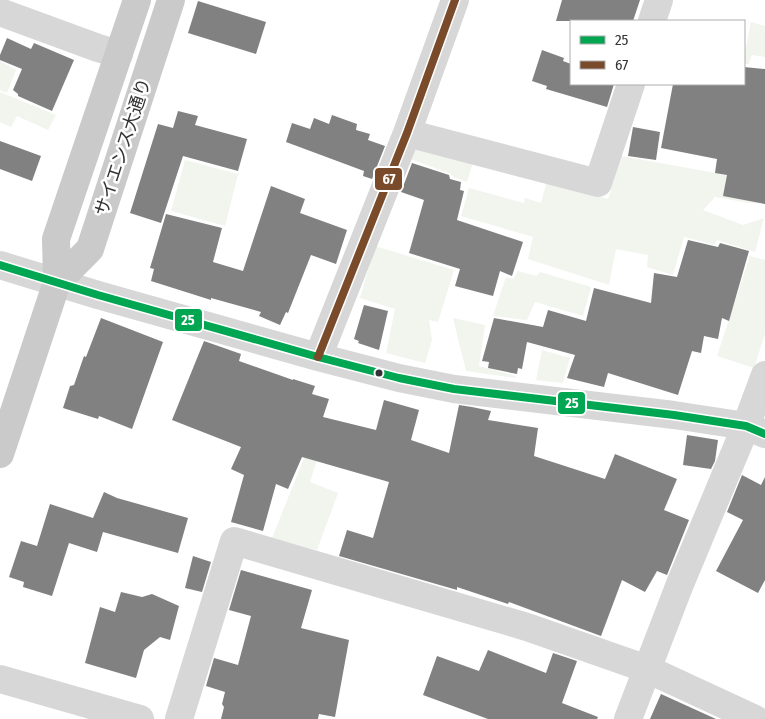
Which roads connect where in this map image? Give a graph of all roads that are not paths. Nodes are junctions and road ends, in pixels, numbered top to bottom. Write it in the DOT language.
graph roads {
  1 [pos="137,0"];
  2 [pos="171,0"];
  3 [pos="455,0"];
  4 [pos="658,0"];
  5 [pos="0,12"];
  6 [pos="652,20"];
  7 [pos="119,54"];
  8 [pos="631,85"];
  9 [pos="407,132"];
  10 [pos="0,265"];
  11 [pos="57,282"];
  12 [pos="318,357"];
  13 [pos="765,375"];
  14 [pos="756,430"];
  15 [pos="0,454"];
  16 [pos="647,670"];
  17 [pos="0,679"];
  18 [pos="140,719"];
  19 [pos="180,719"];
  20 [pos="628,719"];
  21 [pos="754,719"];
  1 -- 7 [label="main road, サイエンス大通り"];
  2 -- 11 [label="main road, サイエンス大通り"];
  3 -- 9 [label="street"];
  4 -- 6 [label="street"];
  5 -- 7 [label="street"];
  7 -- 11 [label="main road, サイエンス大通り"];
  8 -- 9 [label="street"];
  9 -- 12 [label="street"];
  10 -- 11 [label="street"];
  11 -- 12 [label="street"];
  11 -- 15 [label="main road, サイエンス大通り"];
  12 -- 14 [label="street"];
  13 -- 14 [label="street"];
  14 -- 16 [label="street"];
  16 -- 19 [label="street"];
  16 -- 20 [label="street"];
  16 -- 21 [label="street"];
  17 -- 18 [label="street"];
}
